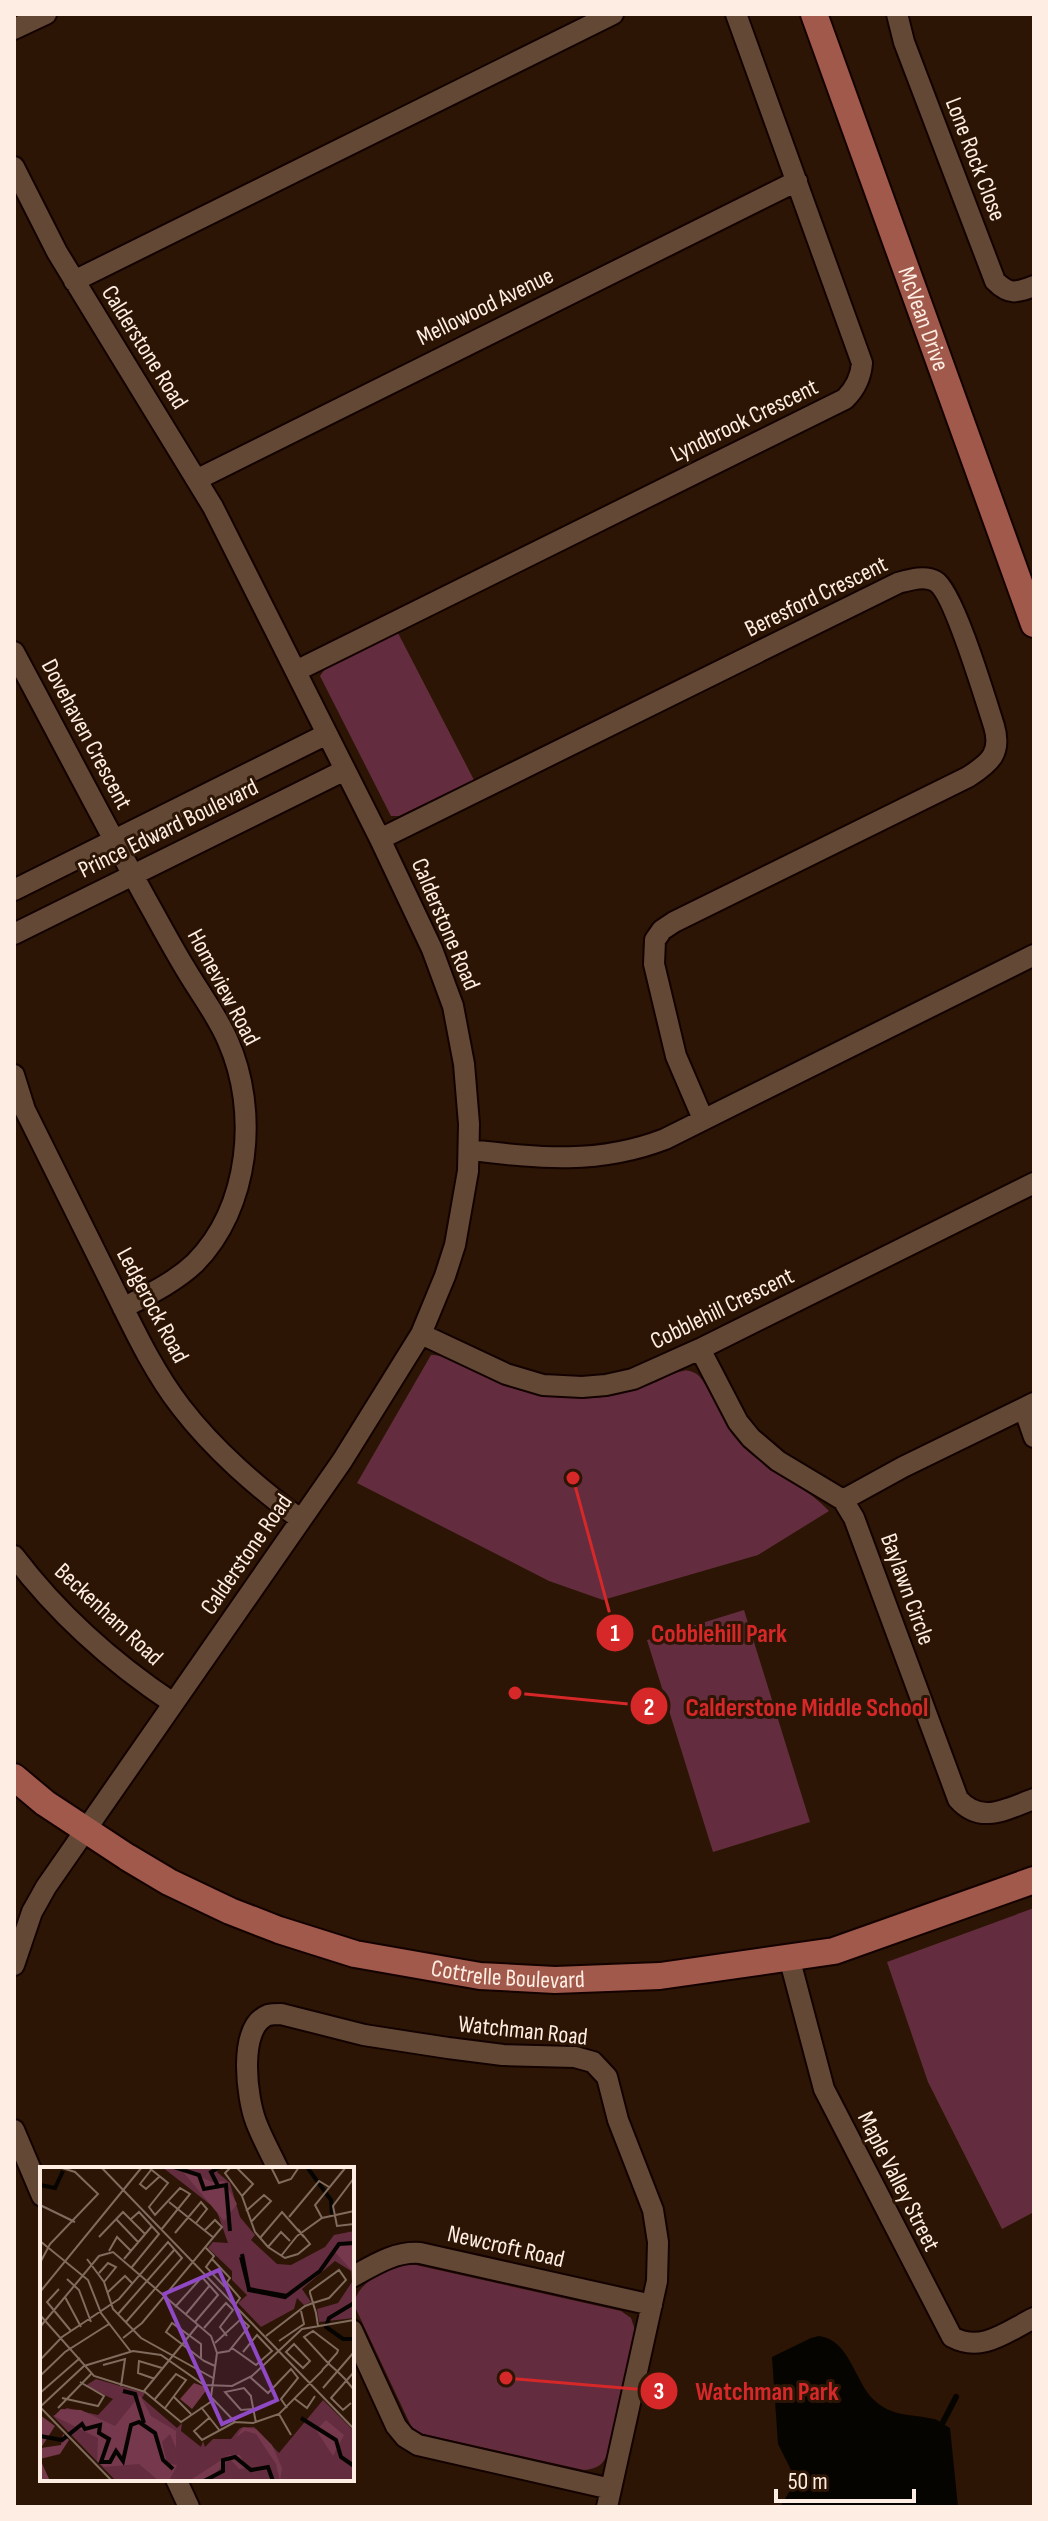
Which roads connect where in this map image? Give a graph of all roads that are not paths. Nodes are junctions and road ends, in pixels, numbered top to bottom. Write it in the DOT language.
graph roads {
  1 [pos="46,14"];
  2 [pos="613,14"];
  3 [pos="736,14"];
  4 [pos="814,14"];
  5 [pos="897,14"];
  6 [pos="14,29"];
  7 [pos="14,167"];
  8 [pos="797,181"];
  9 [pos="74,281"];
  10 [pos="1034,286"];
  11 [pos="198,479"];
  12 [pos="1034,624"];
  13 [pos="14,652"];
  14 [pos="296,671"];
  15 [pos="327,734"];
  16 [pos="345,770"];
  17 [pos="380,839"];
  18 [pos="115,841"];
  19 [pos="133,875"];
  20 [pos="14,890"];
  21 [pos="14,934"];
  22 [pos="1034,955"];
  23 [pos="14,1075"];
  24 [pos="703,1119"];
  25 [pos="469,1150"];
  26 [pos="1034,1183"];
  27 [pos="123,1308"];
  28 [pos="421,1334"];
  29 [pos="700,1349"];
  30 [pos="1029,1406"];
  31 [pos="1034,1437"];
  32 [pos="843,1500"];
  33 [pos="300,1519"];
  34 [pos="14,1556"];
  35 [pos="173,1703"];
  36 [pos="14,1777"];
  37 [pos="1034,1799"];
  38 [pos="85,1830"];
  39 [pos="1034,1880"];
  40 [pos="789,1957"];
  41 [pos="14,1965"];
  42 [pos="14,2130"];
  43 [pos="277,2167"];
  44 [pos="40,2191"];
  45 [pos="354,2276"];
  46 [pos="652,2305"];
  47 [pos="1034,2318"];
  48 [pos="354,2334"];
  49 [pos="177,2481"];
  50 [pos="609,2498"];
  51 [pos="189,2507"];
  1 -- 6 [label="street"];
  2 -- 9 [label="street"];
  3 -- 8 [label="street, Lyndbrook Crescent"];
  4 -- 12 [label="main road, McVean Drive"];
  5 -- 10 [label="street, Lone Rock Close"];
  7 -- 9 [label="street, Calderstone Road"];
  8 -- 11 [label="street, Mellowood Avenue"];
  8 -- 14 [label="street, Lyndbrook Crescent"];
  9 -- 11 [label="street, Calderstone Road"];
  11 -- 14 [label="street, Calderstone Road"];
  13 -- 18 [label="street, Dovehaven Crescent"];
  14 -- 15 [label="street, Calderstone Road"];
  15 -- 16 [label="street, Calderstone Road"];
  15 -- 18 [label="street, Prince Edward Boulevard"];
  16 -- 17 [label="street, Calderstone Road"];
  16 -- 19 [label="street, Prince Edward Boulevard"];
  17 -- 24 [label="street, Beresford Crescent"];
  17 -- 25 [label="street, Calderstone Road"];
  18 -- 19 [label="street, Homeview Road"];
  18 -- 20 [label="street, Prince Edward Boulevard"];
  19 -- 21 [label="street, Prince Edward Boulevard"];
  19 -- 27 [label="street, Homeview Road"];
  22 -- 24 [label="street"];
  23 -- 27 [label="street, Ledgerock Road"];
  24 -- 25 [label="street"];
  25 -- 28 [label="street, Calderstone Road"];
  26 -- 29 [label="street, Cobblehill Crescent"];
  27 -- 33 [label="street, Ledgerock Road"];
  28 -- 29 [label="street, Cobblehill Crescent"];
  28 -- 33 [label="street, Calderstone Road"];
  29 -- 32 [label="street"];
  30 -- 31 [label="street"];
  30 -- 32 [label="street"];
  32 -- 37 [label="street, Baylawn Circle"];
  33 -- 35 [label="street, Calderstone Road"];
  34 -- 35 [label="street, Beckenham Road"];
  35 -- 38 [label="street, Calderstone Road"];
  36 -- 38 [label="main road, Cottrelle Boulevard"];
  38 -- 40 [label="main road, Cottrelle Boulevard"];
  38 -- 41 [label="street, Calderstone Road"];
  39 -- 40 [label="main road, Cottrelle Boulevard"];
  40 -- 47 [label="street, Maple Valley Street"];
  42 -- 44 [label="street"];
  43 -- 46 [label="street, Watchman Road"];
  45 -- 46 [label="street, Newcroft Road"];
  46 -- 50 [label="street, Watchman Road"];
  48 -- 50 [label="street, Watchman Road"];
  49 -- 51 [label="street"];
}
